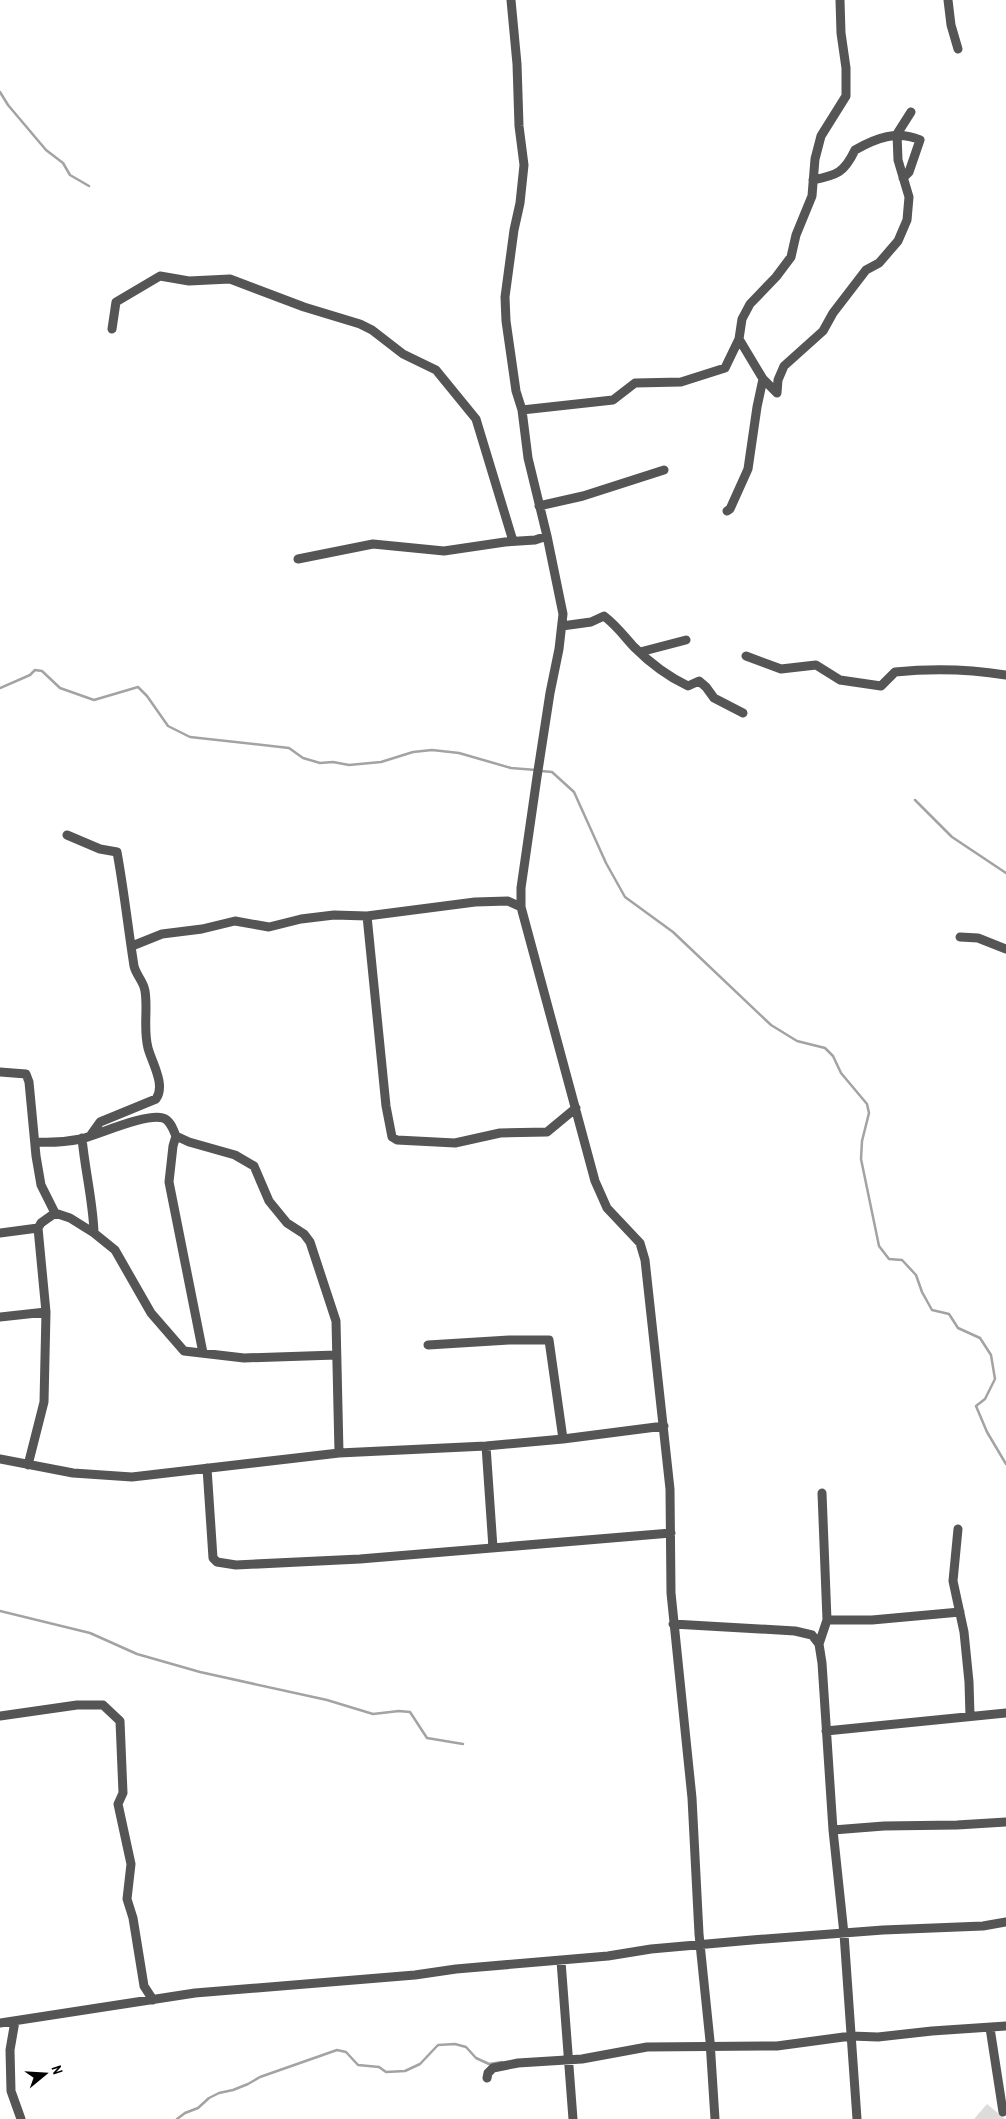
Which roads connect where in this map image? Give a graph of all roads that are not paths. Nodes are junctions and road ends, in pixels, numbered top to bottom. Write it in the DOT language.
graph roads {
  1 [pos="511,0"];
  2 [pos="840,0"];
  3 [pos="948,0"];
  4 [pos="958,50"];
  5 [pos="911,112"];
  6 [pos="897,134"];
  7 [pos="903,178"];
  8 [pos="813,180"];
  9 [pos="112,329"];
  10 [pos="740,340"];
  11 [pos="763,379"];
  12 [pos="522,410"];
  13 [pos="664,470"];
  14 [pos="540,506"];
  15 [pos="727,511"];
  16 [pos="547,536"];
  17 [pos="513,541"];
  18 [pos="298,559"];
  19 [pos="562,626"];
  20 [pos="686,640"];
  21 [pos="640,652"];
  22 [pos="746,656"];
  23 [pos="1006,675"];
  24 [pos="742,713"];
  25 [pos="67,834"];
  26 [pos="521,907"];
  27 [pos="367,916"];
  28 [pos="960,937"];
  29 [pos="132,946"];
  30 [pos="1006,949"];
  31 [pos="0,1072"];
  32 [pos="576,1108"];
  33 [pos="176,1136"];
  34 [pos="86,1137"];
  35 [pos="35,1142"];
  36 [pos="55,1213"];
  37 [pos="38,1228"];
  38 [pos="0,1233"];
  39 [pos="94,1233"];
  40 [pos="46,1312"];
  41 [pos="0,1317"];
  42 [pos="428,1346"];
  43 [pos="203,1353"];
  44 [pos="336,1355"];
  45 [pos="664,1426"];
  46 [pos="563,1439"];
  47 [pos="486,1446"];
  48 [pos="339,1453"];
  49 [pos="0,1459"];
  50 [pos="28,1465"];
  51 [pos="207,1468"];
  52 [pos="822,1493"];
  53 [pos="958,1529"];
  54 [pos="671,1533"];
  55 [pos="493,1548"];
  56 [pos="960,1612"];
  57 [pos="827,1620"];
  58 [pos="673,1624"];
  59 [pos="819,1644"];
  60 [pos="1006,1713"];
  61 [pos="0,1716"];
  62 [pos="970,1716"];
  63 [pos="826,1731"];
  64 [pos="1006,1822"];
  65 [pos="833,1830"];
  66 [pos="1006,1922"];
  67 [pos="844,1934"];
  68 [pos="700,1946"];
  69 [pos="560,1961"];
  70 [pos="153,2000"];
  71 [pos="15,2021"];
  72 [pos="0,2023"];
  73 [pos="1006,2026"];
  74 [pos="990,2028"];
  75 [pos="851,2036"];
  76 [pos="710,2046"];
  77 [pos="568,2058"];
  78 [pos="487,2078"];
  79 [pos="1003,2112"];
  80 [pos="20,2119"];
  81 [pos="574,2119"];
  82 [pos="715,2119"];
  83 [pos="856,2119"];
  1 -- 12 [label="street"];
  2 -- 8 [label="street"];
  3 -- 4 [label="street"];
  5 -- 6 [label="street"];
  6 -- 7 [label="street"];
  6 -- 7 [label="street"];
  6 -- 8 [label="street"];
  7 -- 11 [label="street"];
  8 -- 10 [label="street"];
  9 -- 17 [label="street"];
  10 -- 11 [label="street"];
  10 -- 12 [label="street"];
  11 -- 15 [label="street"];
  12 -- 14 [label="street"];
  13 -- 14 [label="street"];
  14 -- 16 [label="street"];
  16 -- 17 [label="street"];
  16 -- 19 [label="street"];
  17 -- 18 [label="street"];
  19 -- 21 [label="street"];
  19 -- 26 [label="street"];
  20 -- 21 [label="street"];
  21 -- 24 [label="street"];
  22 -- 23 [label="street"];
  25 -- 29 [label="street"];
  26 -- 27 [label="street"];
  26 -- 32 [label="street"];
  27 -- 29 [label="street"];
  27 -- 32 [label="street"];
  28 -- 30 [label="street"];
  29 -- 34 [label="street"];
  31 -- 35 [label="street"];
  32 -- 45 [label="street"];
  33 -- 34 [label="street"];
  33 -- 43 [label="street"];
  33 -- 44 [label="street"];
  34 -- 35 [label="street"];
  34 -- 39 [label="street"];
  35 -- 36 [label="street"];
  36 -- 37 [label="street"];
  36 -- 39 [label="street"];
  37 -- 38 [label="street"];
  37 -- 40 [label="street"];
  39 -- 43 [label="street"];
  40 -- 41 [label="street"];
  40 -- 50 [label="street"];
  42 -- 46 [label="street"];
  43 -- 44 [label="street"];
  44 -- 48 [label="street"];
  45 -- 46 [label="street"];
  45 -- 54 [label="street"];
  46 -- 47 [label="street"];
  47 -- 48 [label="street"];
  47 -- 55 [label="street"];
  48 -- 51 [label="street"];
  49 -- 50 [label="street"];
  50 -- 51 [label="street"];
  51 -- 55 [label="street"];
  52 -- 57 [label="street"];
  53 -- 56 [label="street"];
  54 -- 55 [label="street"];
  54 -- 58 [label="street"];
  56 -- 57 [label="street"];
  56 -- 62 [label="street"];
  57 -- 59 [label="street"];
  58 -- 59 [label="street"];
  58 -- 68 [label="street"];
  59 -- 63 [label="street"];
  60 -- 62 [label="street"];
  61 -- 70 [label="street"];
  62 -- 63 [label="street"];
  63 -- 65 [label="street"];
  64 -- 65 [label="street"];
  65 -- 67 [label="street"];
  66 -- 67 [label="street"];
  67 -- 68 [label="street"];
  67 -- 75 [label="street"];
  68 -- 69 [label="street"];
  68 -- 76 [label="street"];
  69 -- 70 [label="street"];
  69 -- 77 [label="street"];
  70 -- 71 [label="street"];
  71 -- 72 [label="street"];
  71 -- 80 [label="street"];
  73 -- 74 [label="street"];
  74 -- 75 [label="street"];
  74 -- 79 [label="street"];
  75 -- 76 [label="street"];
  75 -- 83 [label="street"];
  76 -- 77 [label="street"];
  76 -- 82 [label="street"];
  77 -- 78 [label="street"];
  77 -- 81 [label="street"];
}
